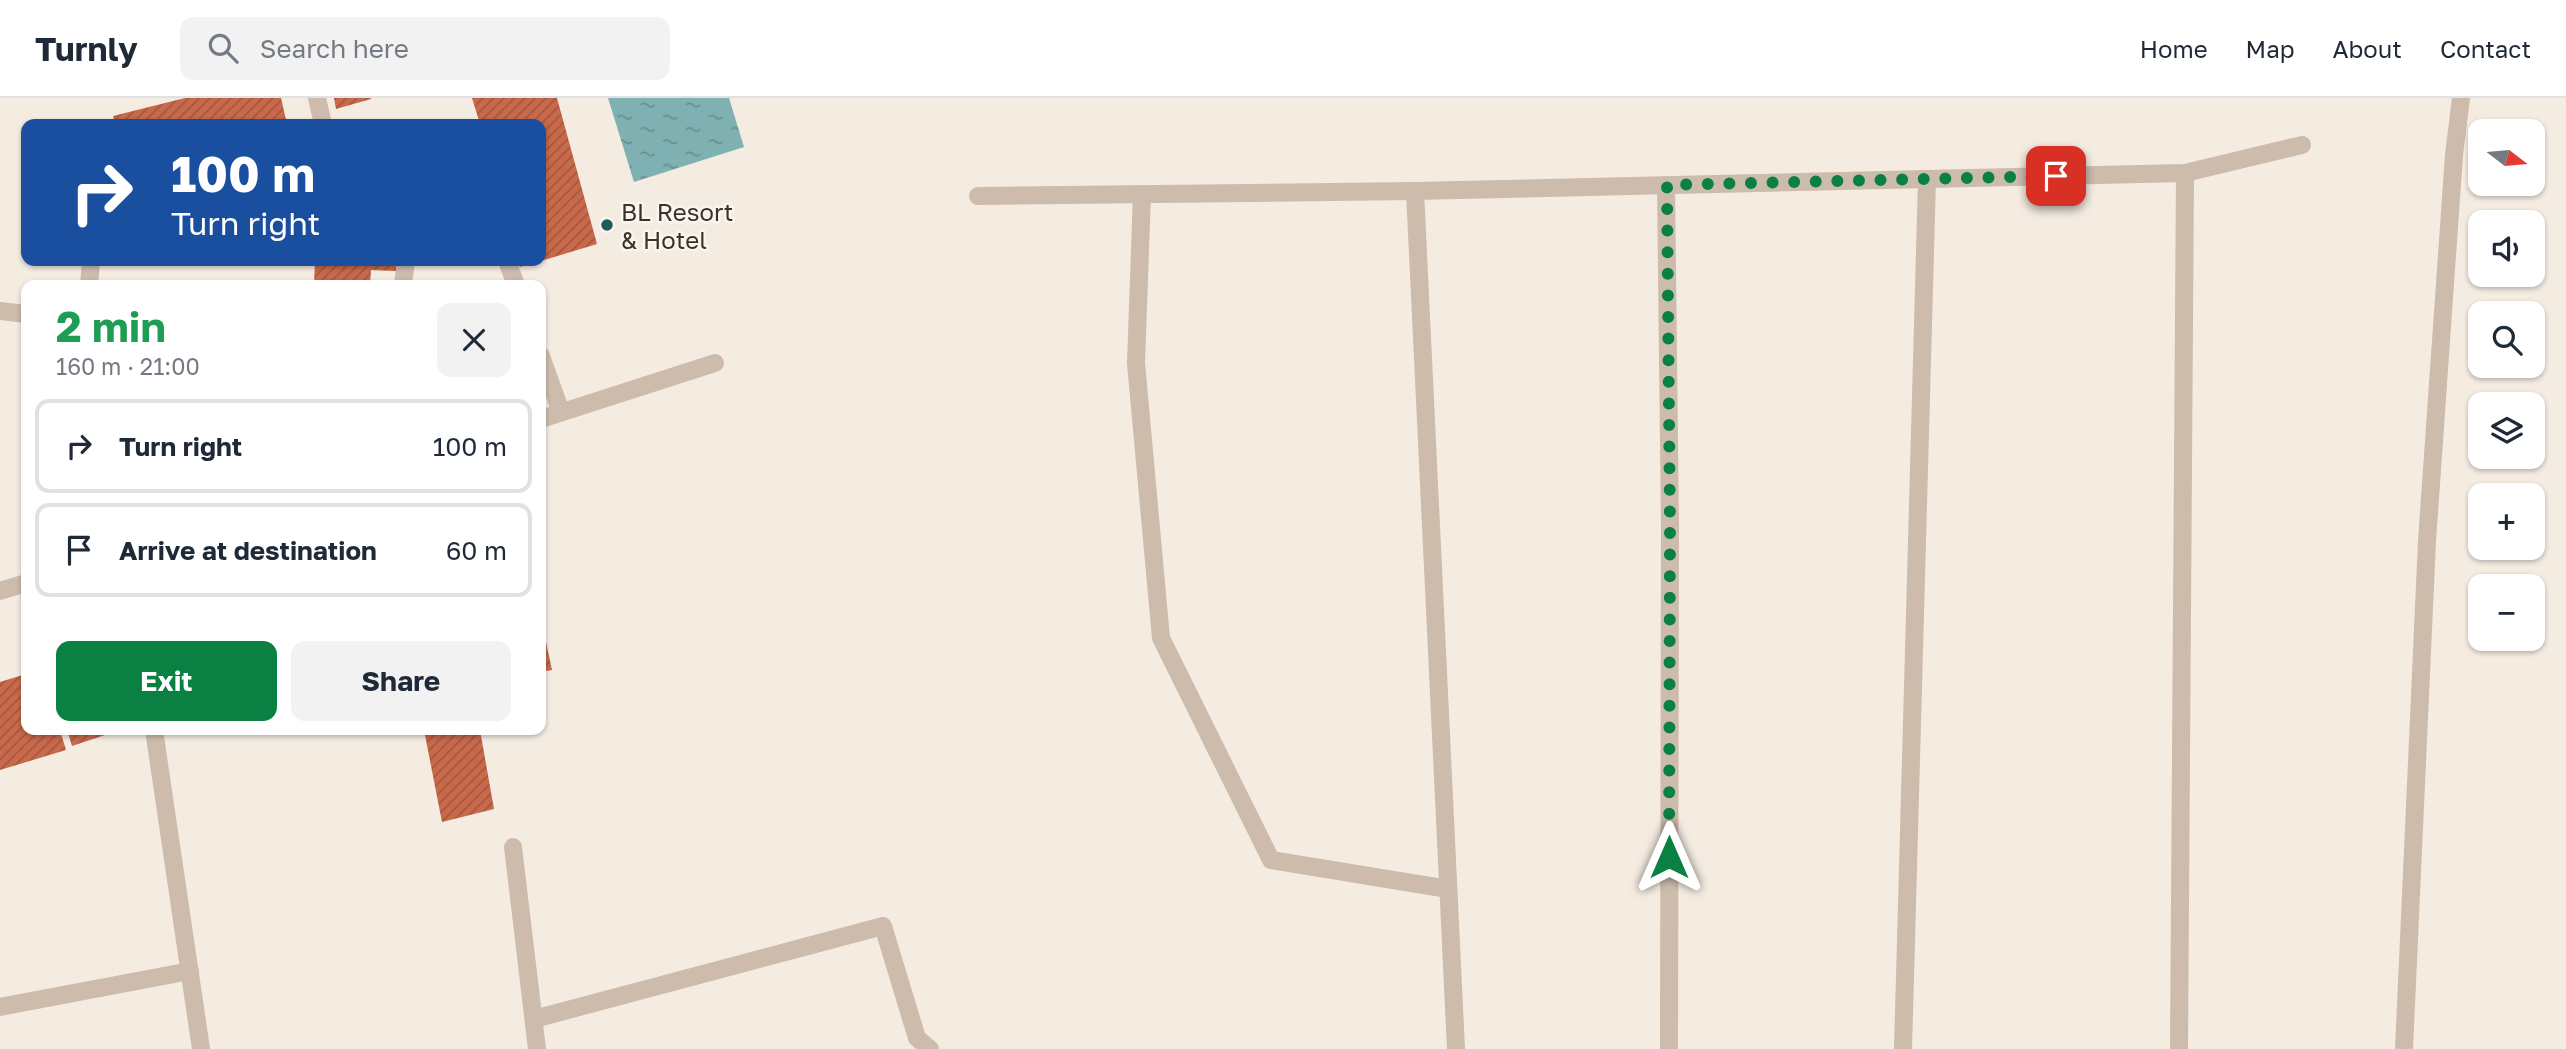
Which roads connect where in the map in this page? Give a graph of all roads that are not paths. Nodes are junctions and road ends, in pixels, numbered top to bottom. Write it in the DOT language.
graph roads {
  1 [pos="317,98"];
  2 [pos="2461,98"];
  3 [pos="322,119"];
  4 [pos="2302,145"];
  5 [pos="2185,173"];
  6 [pos="1927,179"];
  7 [pos="1667,185"];
  8 [pos="1415,191"];
  9 [pos="1142,194"];
  10 [pos="978,195"];
  11 [pos="0,311"];
  12 [pos="21,313"];
  13 [pos="715,363"];
  14 [pos="546,370"];
  15 [pos="561,412"];
  16 [pos="546,417"];
  17 [pos="21,585"];
  18 [pos="0,591"];
  19 [pos="155,735"];
  20 [pos="513,847"];
  21 [pos="1448,889"];
  22 [pos="190,971"];
  23 [pos="0,1007"];
  24 [pos="534,1019"];
  25 [pos="201,1049"];
  26 [pos="537,1049"];
  27 [pos="930,1049"];
  28 [pos="1456,1049"];
  29 [pos="1669,1049"];
  30 [pos="1903,1049"];
  31 [pos="2179,1049"];
  32 [pos="2404,1049"];
  1 -- 3 [label="street"];
  2 -- 32 [label="street"];
  4 -- 5 [label="street"];
  5 -- 6 [label="street"];
  5 -- 31 [label="street"];
  6 -- 7 [label="street"];
  6 -- 30 [label="street"];
  7 -- 8 [label="street"];
  7 -- 29 [label="street"];
  8 -- 9 [label="street"];
  8 -- 21 [label="street"];
  9 -- 10 [label="street"];
  9 -- 21 [label="street"];
  11 -- 12 [label="street"];
  13 -- 15 [label="street"];
  14 -- 15 [label="street"];
  15 -- 16 [label="street"];
  17 -- 18 [label="street"];
  19 -- 22 [label="street"];
  20 -- 24 [label="street"];
  21 -- 28 [label="street"];
  22 -- 23 [label="street"];
  22 -- 25 [label="street"];
  24 -- 26 [label="street"];
  24 -- 27 [label="street"];
}
